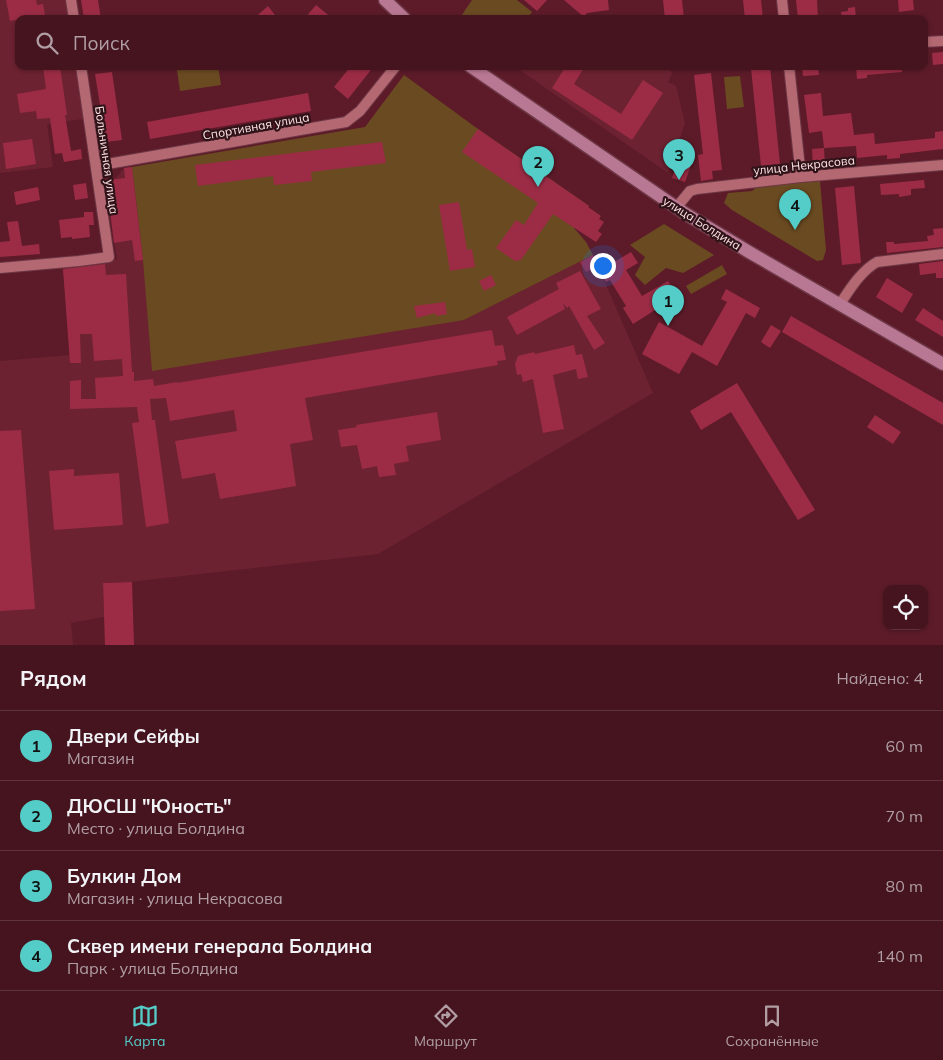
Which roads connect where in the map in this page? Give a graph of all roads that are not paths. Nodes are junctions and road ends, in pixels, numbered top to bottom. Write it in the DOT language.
graph roads {
  1 [pos="71,0"];
  2 [pos="385,0"];
  3 [pos="782,0"];
  4 [pos="73,15"];
  5 [pos="401,15"];
  6 [pos="784,15"];
  7 [pos="943,41"];
  8 [pos="928,42"];
  9 [pos="82,70"];
  10 [pos="393,70"];
  11 [pos="476,70"];
  12 [pos="789,70"];
  13 [pos="943,165"];
  14 [pos="96,166"];
  15 [pos="801,177"];
  16 [pos="676,208"];
  17 [pos="943,254"];
  18 [pos="0,268"];
  19 [pos="840,304"];
  20 [pos="943,364"];
  1 -- 4 [label="street"];
  2 -- 5 [label="main road"];
  3 -- 6 [label="street"];
  7 -- 8 [label="street"];
  9 -- 14 [label="street, Больничная улица"];
  10 -- 14 [label="street, Спортивная улица"];
  11 -- 16 [label="main road, улица Болдина"];
  12 -- 15 [label="street"];
  13 -- 15 [label="street, улица Некрасова"];
  14 -- 18 [label="street, Больничная улица"];
  15 -- 16 [label="street, улица Некрасова"];
  16 -- 19 [label="main road, улица Болдина"];
  17 -- 19 [label="street"];
  19 -- 20 [label="main road, улица Болдина"];
}
